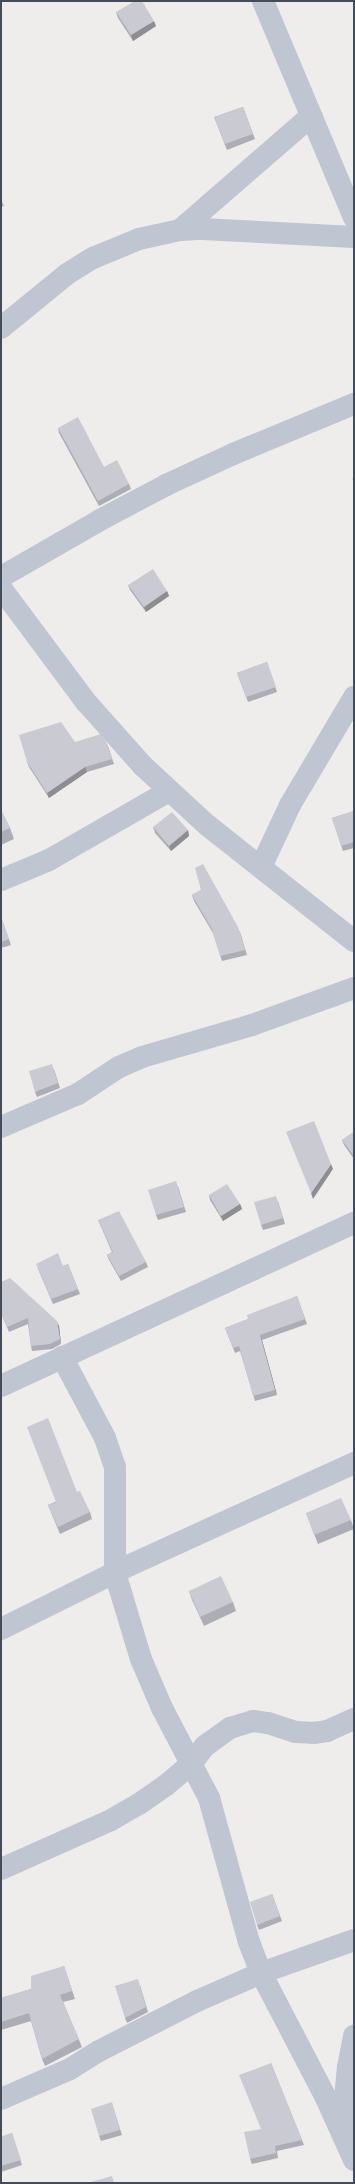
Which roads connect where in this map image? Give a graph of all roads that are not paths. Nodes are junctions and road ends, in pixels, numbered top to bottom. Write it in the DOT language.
graph roads {
  1 [pos="263,1"];
  2 [pos="311,116"];
  3 [pos="354,218"];
  4 [pos="180,230"];
  5 [pos="354,236"];
  6 [pos="1,328"];
  7 [pos="354,404"];
  8 [pos="1,577"];
  9 [pos="1,588"];
  10 [pos="354,697"];
  11 [pos="169,791"];
  12 [pos="261,867"];
  13 [pos="1,880"];
  14 [pos="354,941"];
  15 [pos="354,988"];
  16 [pos="1,1127"];
  17 [pos="354,1223"];
  18 [pos="62,1357"];
  19 [pos="1,1386"];
  20 [pos="354,1463"];
  21 [pos="115,1573"];
  22 [pos="1,1629"];
  23 [pos="354,1719"];
  24 [pos="192,1763"];
  25 [pos="1,1869"];
  26 [pos="354,1940"];
  27 [pos="261,1973"];
  28 [pos="354,2036"];
  29 [pos="1,2099"];
  30 [pos="342,2132"];
  31 [pos="354,2159"];
  1 -- 2 [label="street"];
  2 -- 3 [label="street"];
  2 -- 4 [label="street"];
  4 -- 5 [label="street"];
  4 -- 6 [label="street"];
  7 -- 8 [label="street"];
  9 -- 11 [label="street"];
  10 -- 12 [label="street"];
  11 -- 12 [label="street"];
  11 -- 13 [label="street"];
  12 -- 14 [label="street"];
  15 -- 16 [label="street"];
  17 -- 18 [label="street"];
  18 -- 19 [label="street"];
  18 -- 21 [label="street"];
  20 -- 21 [label="street"];
  21 -- 22 [label="street"];
  21 -- 24 [label="street"];
  23 -- 24 [label="street"];
  24 -- 25 [label="street"];
  24 -- 27 [label="street"];
  26 -- 27 [label="street"];
  27 -- 29 [label="street"];
  27 -- 30 [label="street"];
  28 -- 30 [label="street"];
  30 -- 31 [label="street"];
}
